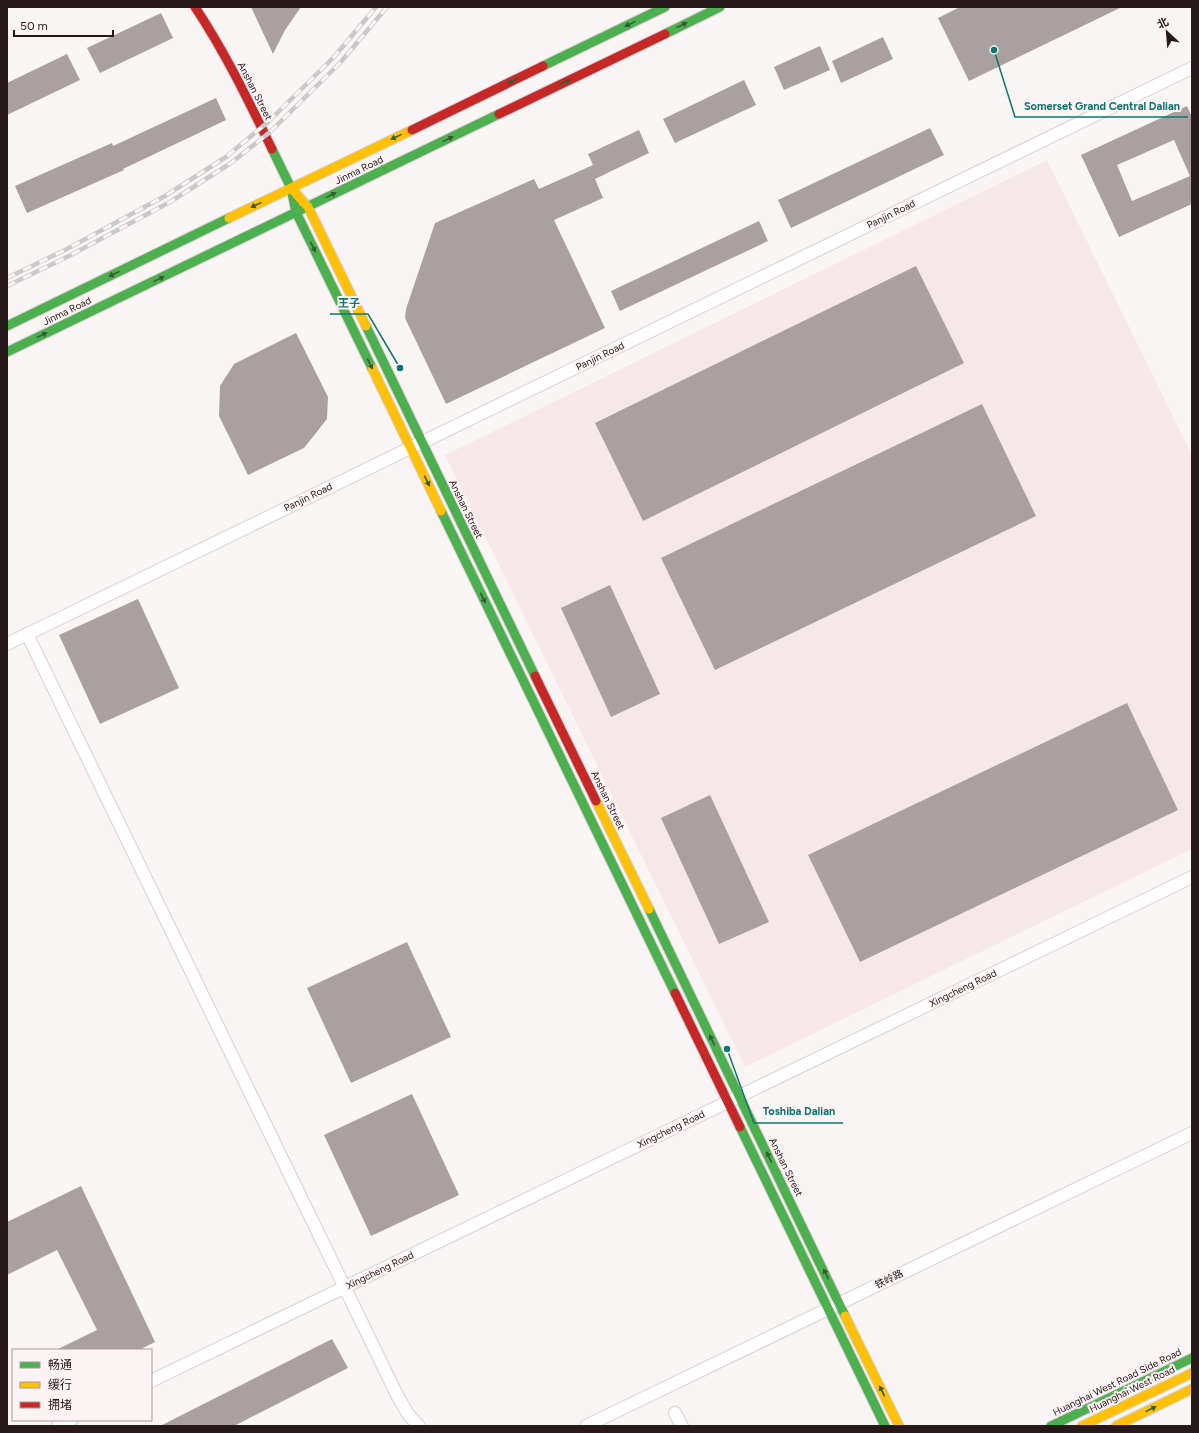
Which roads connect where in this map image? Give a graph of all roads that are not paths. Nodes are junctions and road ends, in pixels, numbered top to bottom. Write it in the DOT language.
graph roads {
  1 [pos="195,7"];
  2 [pos="665,7"];
  3 [pos="720,7"];
  4 [pos="1192,68"];
  5 [pos="291,188"];
  6 [pos="308,207"];
  7 [pos="296,212"];
  8 [pos="7,326"];
  9 [pos="7,352"];
  10 [pos="422,442"];
  11 [pos="410,448"];
  12 [pos="27,634"];
  13 [pos="7,644"];
  14 [pos="1192,877"];
  15 [pos="739,1096"];
  16 [pos="727,1102"];
  17 [pos="1192,1133"];
  18 [pos="344,1287"];
  19 [pos="840,1303"];
  20 [pos="828,1309"];
  21 [pos="1192,1358"];
  22 [pos="1192,1373"];
  23 [pos="152,1381"];
  24 [pos="1192,1389"];
  25 [pos="1114,1396"];
  26 [pos="1120,1408"];
  27 [pos="675,1413"];
  28 [pos="69,1421"];
  29 [pos="58,1426"];
  30 [pos="419,1426"];
  31 [pos="586,1426"];
  32 [pos="682,1426"];
  33 [pos="884,1426"];
  34 [pos="899,1426"];
  35 [pos="1051,1426"];
  36 [pos="1082,1426"];
  37 [pos="1116,1426"];
  1 -- 5 [label="street, Anshan Street"];
  2 -- 5 [label="street, Jinma Road, one-way"];
  6 -- 3 [label="street, Jinma Road, one-way"];
  4 -- 10 [label="street, Panjin Road"];
  5 -- 6 [label="street, Anshan Street"];
  5 -- 7 [label="street, Anshan Street"];
  5 -- 8 [label="street, Jinma Road, one-way"];
  6 -- 7 [label="street, Jinma Road"];
  6 -- 10 [label="street, Anshan Street"];
  9 -- 7 [label="street, Jinma Road, one-way"];
  7 -- 11 [label="street, Anshan Street, one-way"];
  10 -- 11 [label="street, Panjin Road"];
  15 -- 10 [label="street, Anshan Street, one-way"];
  11 -- 12 [label="street, Panjin Road"];
  11 -- 16 [label="street, Anshan Street, one-way"];
  12 -- 13 [label="street, Panjin Road"];
  12 -- 18 [label="street"];
  14 -- 15 [label="street, Xingcheng Road"];
  15 -- 16 [label="street, Xingcheng Road"];
  19 -- 15 [label="street, Anshan Street, one-way"];
  16 -- 18 [label="street, Xingcheng Road"];
  16 -- 20 [label="street, Anshan Street"];
  17 -- 19 [label="street, 铁岭路"];
  18 -- 23 [label="street, Xingcheng Road"];
  18 -- 30 [label="street"];
  19 -- 20 [label="street, 铁岭路"];
  34 -- 19 [label="street, Anshan Street, one-way"];
  20 -- 31 [label="street, 铁岭路"];
  20 -- 33 [label="street, Anshan Street"];
  21 -- 25 [label="street, Huanghai West Road Side Road"];
  22 -- 26 [label="street, Huanghai West Road"];
  37 -- 24 [label="street, one-way"];
  25 -- 26 [label="street"];
  25 -- 35 [label="street, Huanghai West Road Side Road"];
  26 -- 36 [label="street, Huanghai West Road"];
  27 -- 32 [label="street"];
  28 -- 29 [label="street"];
}
